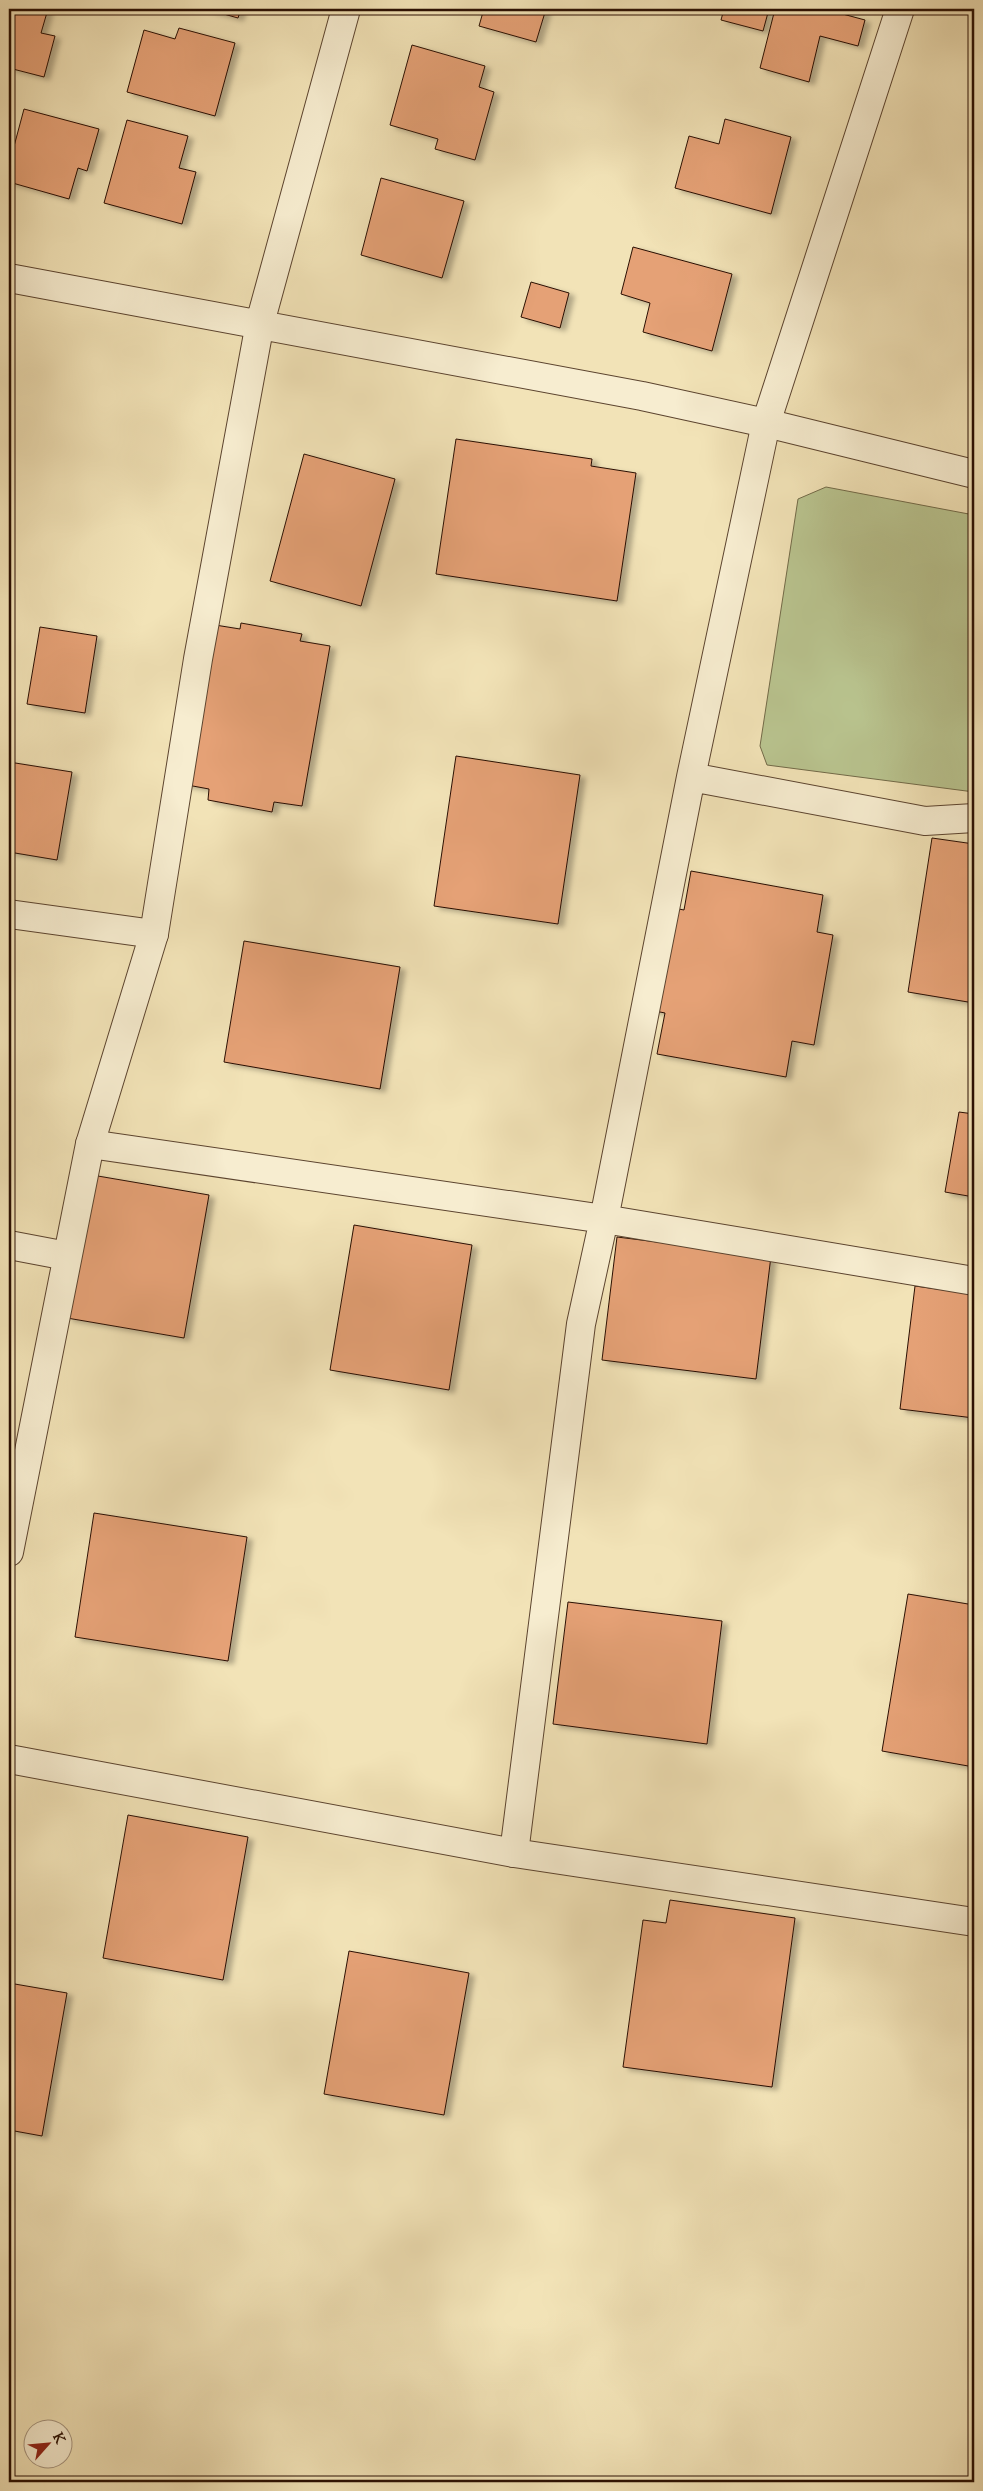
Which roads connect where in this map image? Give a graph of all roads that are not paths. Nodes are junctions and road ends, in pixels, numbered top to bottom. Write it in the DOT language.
graph roads {
  1 [pos="346,9"];
  2 [pos="900,9"];
  3 [pos="9,278"];
  4 [pos="260,323"];
  5 [pos="766,422"];
  6 [pos="974,474"];
  7 [pos="691,777"];
  8 [pos="974,818"];
  9 [pos="9,914"];
  10 [pos="154,934"];
  11 [pos="90,1144"];
  12 [pos="604,1219"];
  13 [pos="9,1245"];
  14 [pos="67,1256"];
  15 [pos="974,1281"];
  16 [pos="9,1552"];
  17 [pos="9,1759"];
  18 [pos="514,1853"];
  19 [pos="974,1922"];
  1 -- 4 [label="street"];
  2 -- 5 [label="street"];
  3 -- 4 [label="street"];
  4 -- 5 [label="street"];
  4 -- 10 [label="street"];
  5 -- 6 [label="street"];
  5 -- 7 [label="street"];
  7 -- 8 [label="street"];
  7 -- 12 [label="street"];
  9 -- 10 [label="street"];
  10 -- 11 [label="street"];
  11 -- 12 [label="street"];
  11 -- 14 [label="street"];
  12 -- 15 [label="street"];
  12 -- 18 [label="street"];
  13 -- 14 [label="street"];
  14 -- 16 [label="street"];
  17 -- 18 [label="street"];
  18 -- 19 [label="street"];
}
